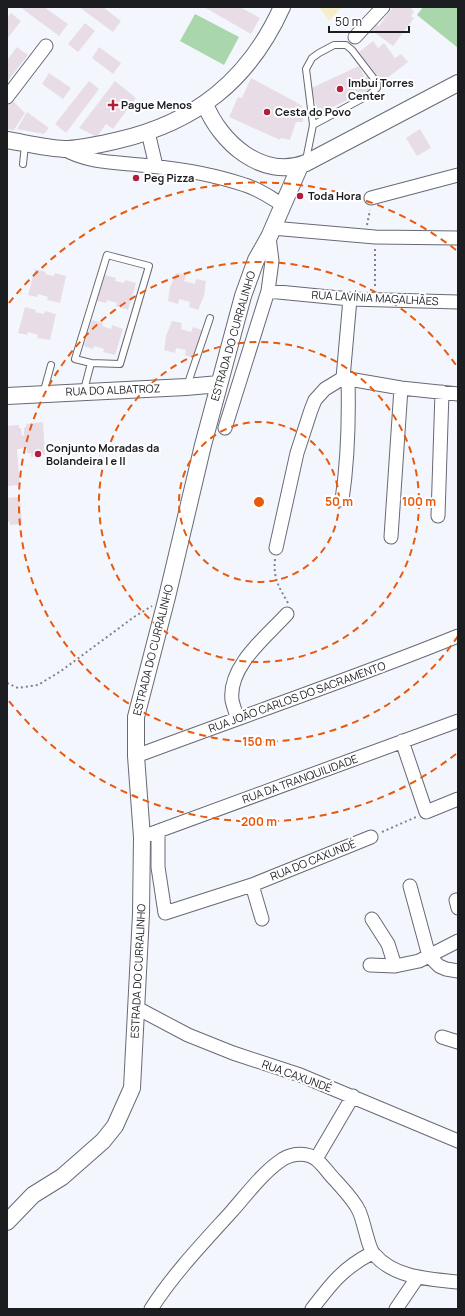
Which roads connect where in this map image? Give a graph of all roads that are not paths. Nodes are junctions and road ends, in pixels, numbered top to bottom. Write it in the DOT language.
graph roads {
  1 [pos="282,7"];
  2 [pos="383,7"];
  3 [pos="355,37"];
  4 [pos="46,46"];
  5 [pos="458,83"];
  6 [pos="7,97"];
  7 [pos="205,104"];
  8 [pos="313,125"];
  9 [pos="148,132"];
  10 [pos="7,140"];
  11 [pos="25,143"];
  12 [pos="64,148"];
  13 [pos="23,164"];
  14 [pos="303,164"];
  15 [pos="156,166"];
  16 [pos="458,175"];
  17 [pos="371,198"];
  18 [pos="283,205"];
  19 [pos="270,232"];
  20 [pos="458,238"];
  21 [pos="268,291"];
  22 [pos="350,299"];
  23 [pos="458,302"];
  24 [pos="210,318"];
  25 [pos="91,363"];
  26 [pos="51,365"];
  27 [pos="346,378"];
  28 [pos="219,384"];
  29 [pos="186,387"];
  30 [pos="401,388"];
  31 [pos="84,391"];
  32 [pos="442,392"];
  33 [pos="43,394"];
  34 [pos="458,394"];
  35 [pos="7,396"];
  36 [pos="225,428"];
  37 [pos="342,500"];
  38 [pos="438,516"];
  39 [pos="391,537"];
  40 [pos="276,548"];
  41 [pos="287,614"];
  42 [pos="458,636"];
  43 [pos="237,718"];
  44 [pos="458,721"];
  45 [pos="402,741"];
  46 [pos="136,756"];
  47 [pos="458,799"];
  48 [pos="158,831"];
  49 [pos="371,837"];
  50 [pos="142,838"];
  51 [pos="252,885"];
  52 [pos="410,886"];
  53 [pos="262,919"];
  54 [pos="372,919"];
  55 [pos="458,941"];
  56 [pos="429,956"];
  57 [pos="370,965"];
  58 [pos="395,966"];
  59 [pos="458,971"];
  60 [pos="137,1008"];
  61 [pos="442,1037"];
  62 [pos="458,1042"];
  63 [pos="353,1096"];
  64 [pos="458,1142"];
  65 [pos="316,1159"];
  66 [pos="7,1222"];
  67 [pos="372,1253"];
  68 [pos="417,1278"];
  69 [pos="458,1282"];
  70 [pos="151,1309"];
  71 [pos="312,1309"];
  72 [pos="396,1309"];
  1 -- 7 [label="street"];
  2 -- 3 [label="street"];
  4 -- 6 [label="street"];
  5 -- 14 [label="street"];
  7 -- 9 [label="street"];
  7 -- 14 [label="street"];
  8 -- 8 [label="lane"];
  8 -- 14 [label="lane"];
  9 -- 12 [label="street"];
  9 -- 15 [label="street"];
  10 -- 11 [label="street"];
  11 -- 12 [label="street"];
  11 -- 13 [label="lane"];
  12 -- 15 [label="street"];
  14 -- 18 [label="street, ESTRADA DO CURRALINHO"];
  15 -- 18 [label="street"];
  16 -- 17 [label="street"];
  18 -- 19 [label="street, ESTRADA DO CURRALINHO"];
  19 -- 20 [label="street"];
  19 -- 21 [label="street"];
  19 -- 28 [label="street, ESTRADA DO CURRALINHO"];
  21 -- 22 [label="street, RUA LAVÍNIA MAGALHÃES"];
  21 -- 36 [label="street"];
  22 -- 23 [label="street, RUA LAVÍNIA MAGALHÃES"];
  22 -- 27 [label="street"];
  24 -- 29 [label="lane"];
  25 -- 25 [label="lane"];
  25 -- 31 [label="lane"];
  26 -- 33 [label="lane"];
  27 -- 30 [label="street"];
  27 -- 37 [label="street"];
  27 -- 40 [label="street"];
  28 -- 29 [label="street, RUA DO ALBATROZ"];
  28 -- 46 [label="street, ESTRADA DO CURRALINHO"];
  29 -- 31 [label="street, RUA DO ALBATROZ"];
  30 -- 32 [label="street"];
  30 -- 39 [label="street"];
  31 -- 33 [label="street, RUA DO ALBATROZ"];
  32 -- 34 [label="street"];
  32 -- 38 [label="street"];
  33 -- 35 [label="street, RUA DO ALBATROZ"];
  41 -- 43 [label="street"];
  42 -- 43 [label="street, RUA JOÃO CARLOS DO SACRAMENTO"];
  43 -- 46 [label="street, RUA JOÃO CARLOS DO SACRAMENTO"];
  44 -- 45 [label="street, RUA DA TRANQUILIDADE"];
  45 -- 47 [label="street"];
  45 -- 48 [label="street, RUA DA TRANQUILIDADE"];
  46 -- 50 [label="street, ESTRADA DO CURRALINHO"];
  48 -- 50 [label="street, RUA DA TRANQUILIDADE"];
  48 -- 51 [label="street, RUA DO CAXUNDÉ"];
  49 -- 51 [label="street, RUA DO CAXUNDÉ"];
  50 -- 60 [label="street, ESTRADA DO CURRALINHO"];
  51 -- 53 [label="street"];
  52 -- 56 [label="street"];
  54 -- 58 [label="street"];
  55 -- 56 [label="street"];
  56 -- 58 [label="street"];
  56 -- 59 [label="street"];
  57 -- 58 [label="street"];
  60 -- 63 [label="street, RUA CAXUNDÉ"];
  60 -- 66 [label="street, ESTRADA DO CURRALINHO"];
  61 -- 62 [label="street"];
  63 -- 64 [label="street, RUA CAXUNDÉ"];
  63 -- 65 [label="street"];
  65 -- 67 [label="street"];
  65 -- 70 [label="street"];
  67 -- 68 [label="street"];
  67 -- 71 [label="street"];
  68 -- 69 [label="street"];
  68 -- 72 [label="street"];
}
